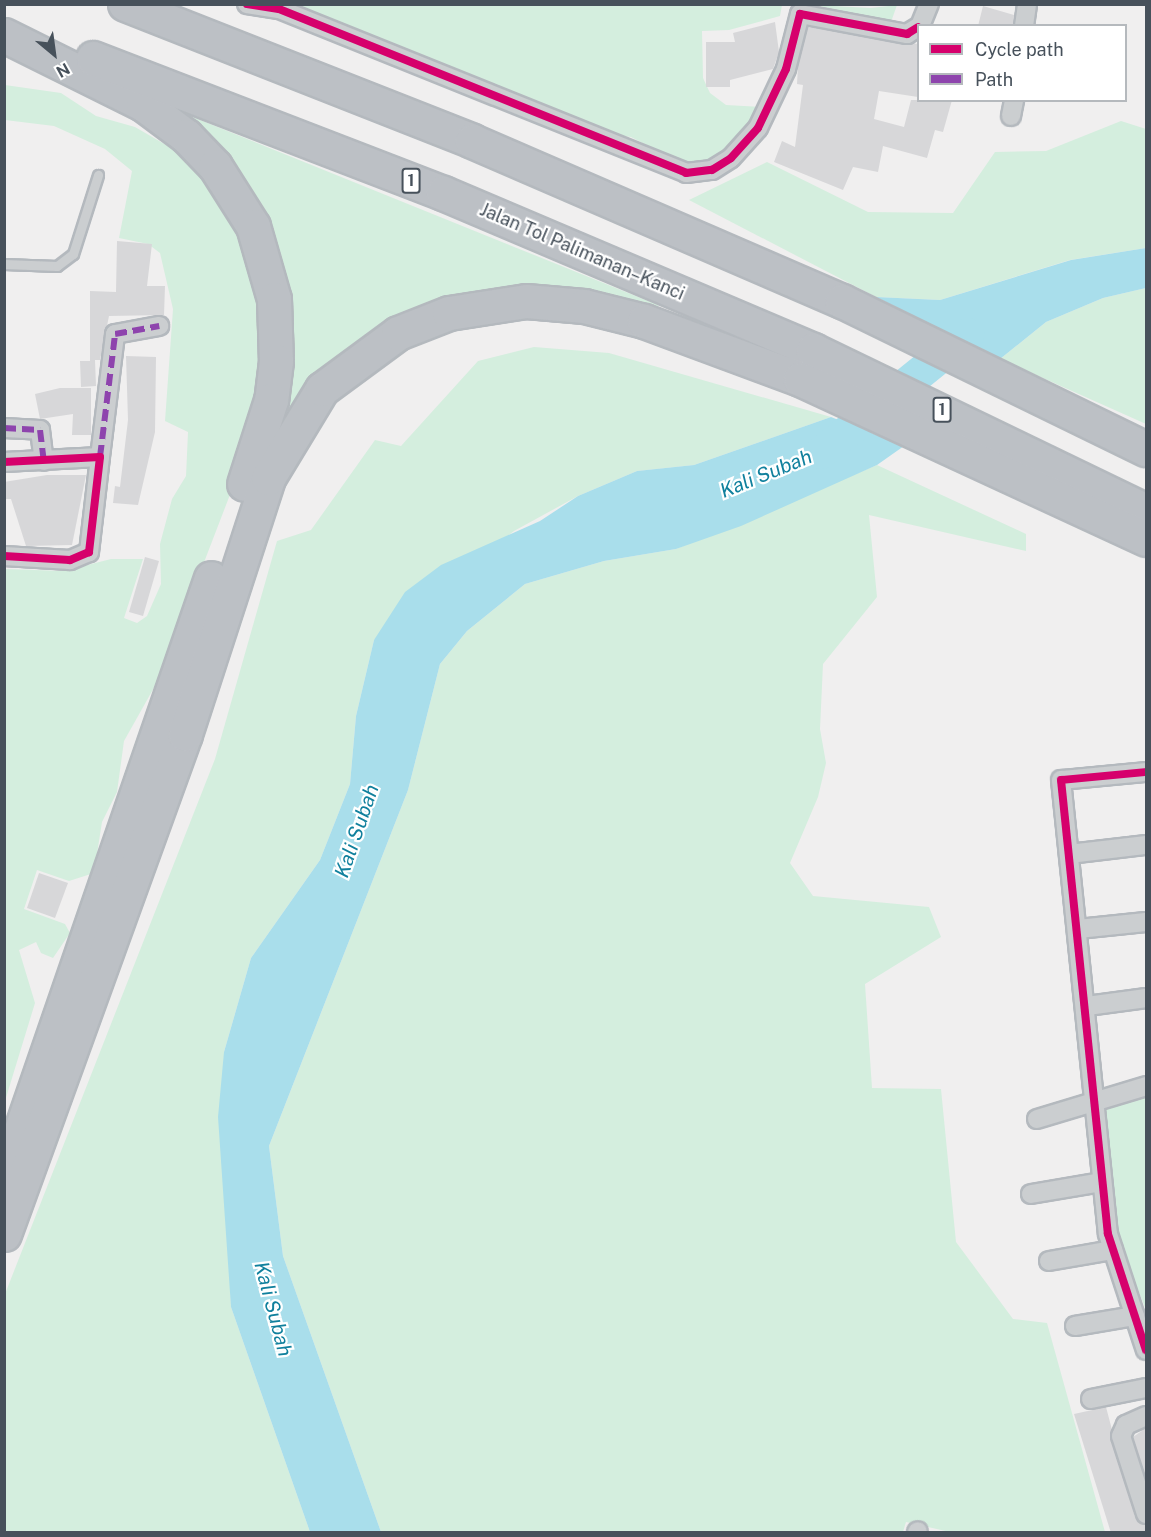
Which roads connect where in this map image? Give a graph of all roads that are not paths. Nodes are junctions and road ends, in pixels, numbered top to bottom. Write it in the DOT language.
graph roads {
  1 [pos="125,4"];
  2 [pos="247,4"];
  3 [pos="929,4"];
  4 [pos="1027,4"];
  5 [pos="4,24"];
  6 [pos="920,24"];
  7 [pos="1024,24"];
  8 [pos="917,27"];
  9 [pos="4,35"];
  10 [pos="98,176"];
  11 [pos="4,264"];
  12 [pos="159,326"];
  13 [pos="4,428"];
  14 [pos="1146,449"];
  15 [pos="100,457"];
  16 [pos="44,461"];
  17 [pos="4,462"];
  18 [pos="1062,482"];
  19 [pos="1146,511"];
  20 [pos="1146,539"];
  21 [pos="4,556"];
  22 [pos="1146,772"];
  23 [pos="1146,845"];
  24 [pos="1069,854"];
  25 [pos="1146,922"];
  26 [pos="1078,929"];
  27 [pos="1146,998"];
  28 [pos="1087,1006"];
  29 [pos="1146,1086"];
  30 [pos="1091,1102"];
  31 [pos="1037,1119"];
  32 [pos="4,1177"];
  33 [pos="1101,1182"];
  34 [pos="1031,1194"];
  35 [pos="4,1234"];
  36 [pos="1113,1250"];
  37 [pos="1048,1261"];
  38 [pos="1135,1316"];
  39 [pos="1075,1326"];
  40 [pos="1146,1350"];
  41 [pos="1146,1388"];
  42 [pos="1091,1399"];
  43 [pos="1146,1416"];
  44 [pos="1146,1514"];
  1 -- 14 [label="highway"];
  2 -- 8 [label="street"];
  3 -- 6 [label="street"];
  4 -- 7 [label="street"];
  5 -- 18 [label="highway, Jalan Tol Palimanan–Kanci / 1"];
  9 -- 32 [label="highway"];
  10 -- 11 [label="lane"];
  12 -- 15 [label="street"];
  13 -- 16 [label="street"];
  15 -- 16 [label="street"];
  15 -- 21 [label="street"];
  16 -- 17 [label="street"];
  18 -- 19 [label="highway, Jalan Tol Palimanan–Kanci / 1"];
  18 -- 20 [label="highway"];
  18 -- 35 [label="highway"];
  22 -- 24 [label="street"];
  23 -- 24 [label="street"];
  24 -- 26 [label="street"];
  25 -- 26 [label="street"];
  26 -- 28 [label="street"];
  27 -- 28 [label="street"];
  28 -- 30 [label="street"];
  29 -- 30 [label="street"];
  30 -- 31 [label="street"];
  30 -- 33 [label="street"];
  33 -- 34 [label="street"];
  33 -- 36 [label="street"];
  36 -- 37 [label="street"];
  36 -- 38 [label="street"];
  38 -- 39 [label="street"];
  38 -- 40 [label="street"];
  41 -- 42 [label="street"];
  43 -- 44 [label="street"];
}
